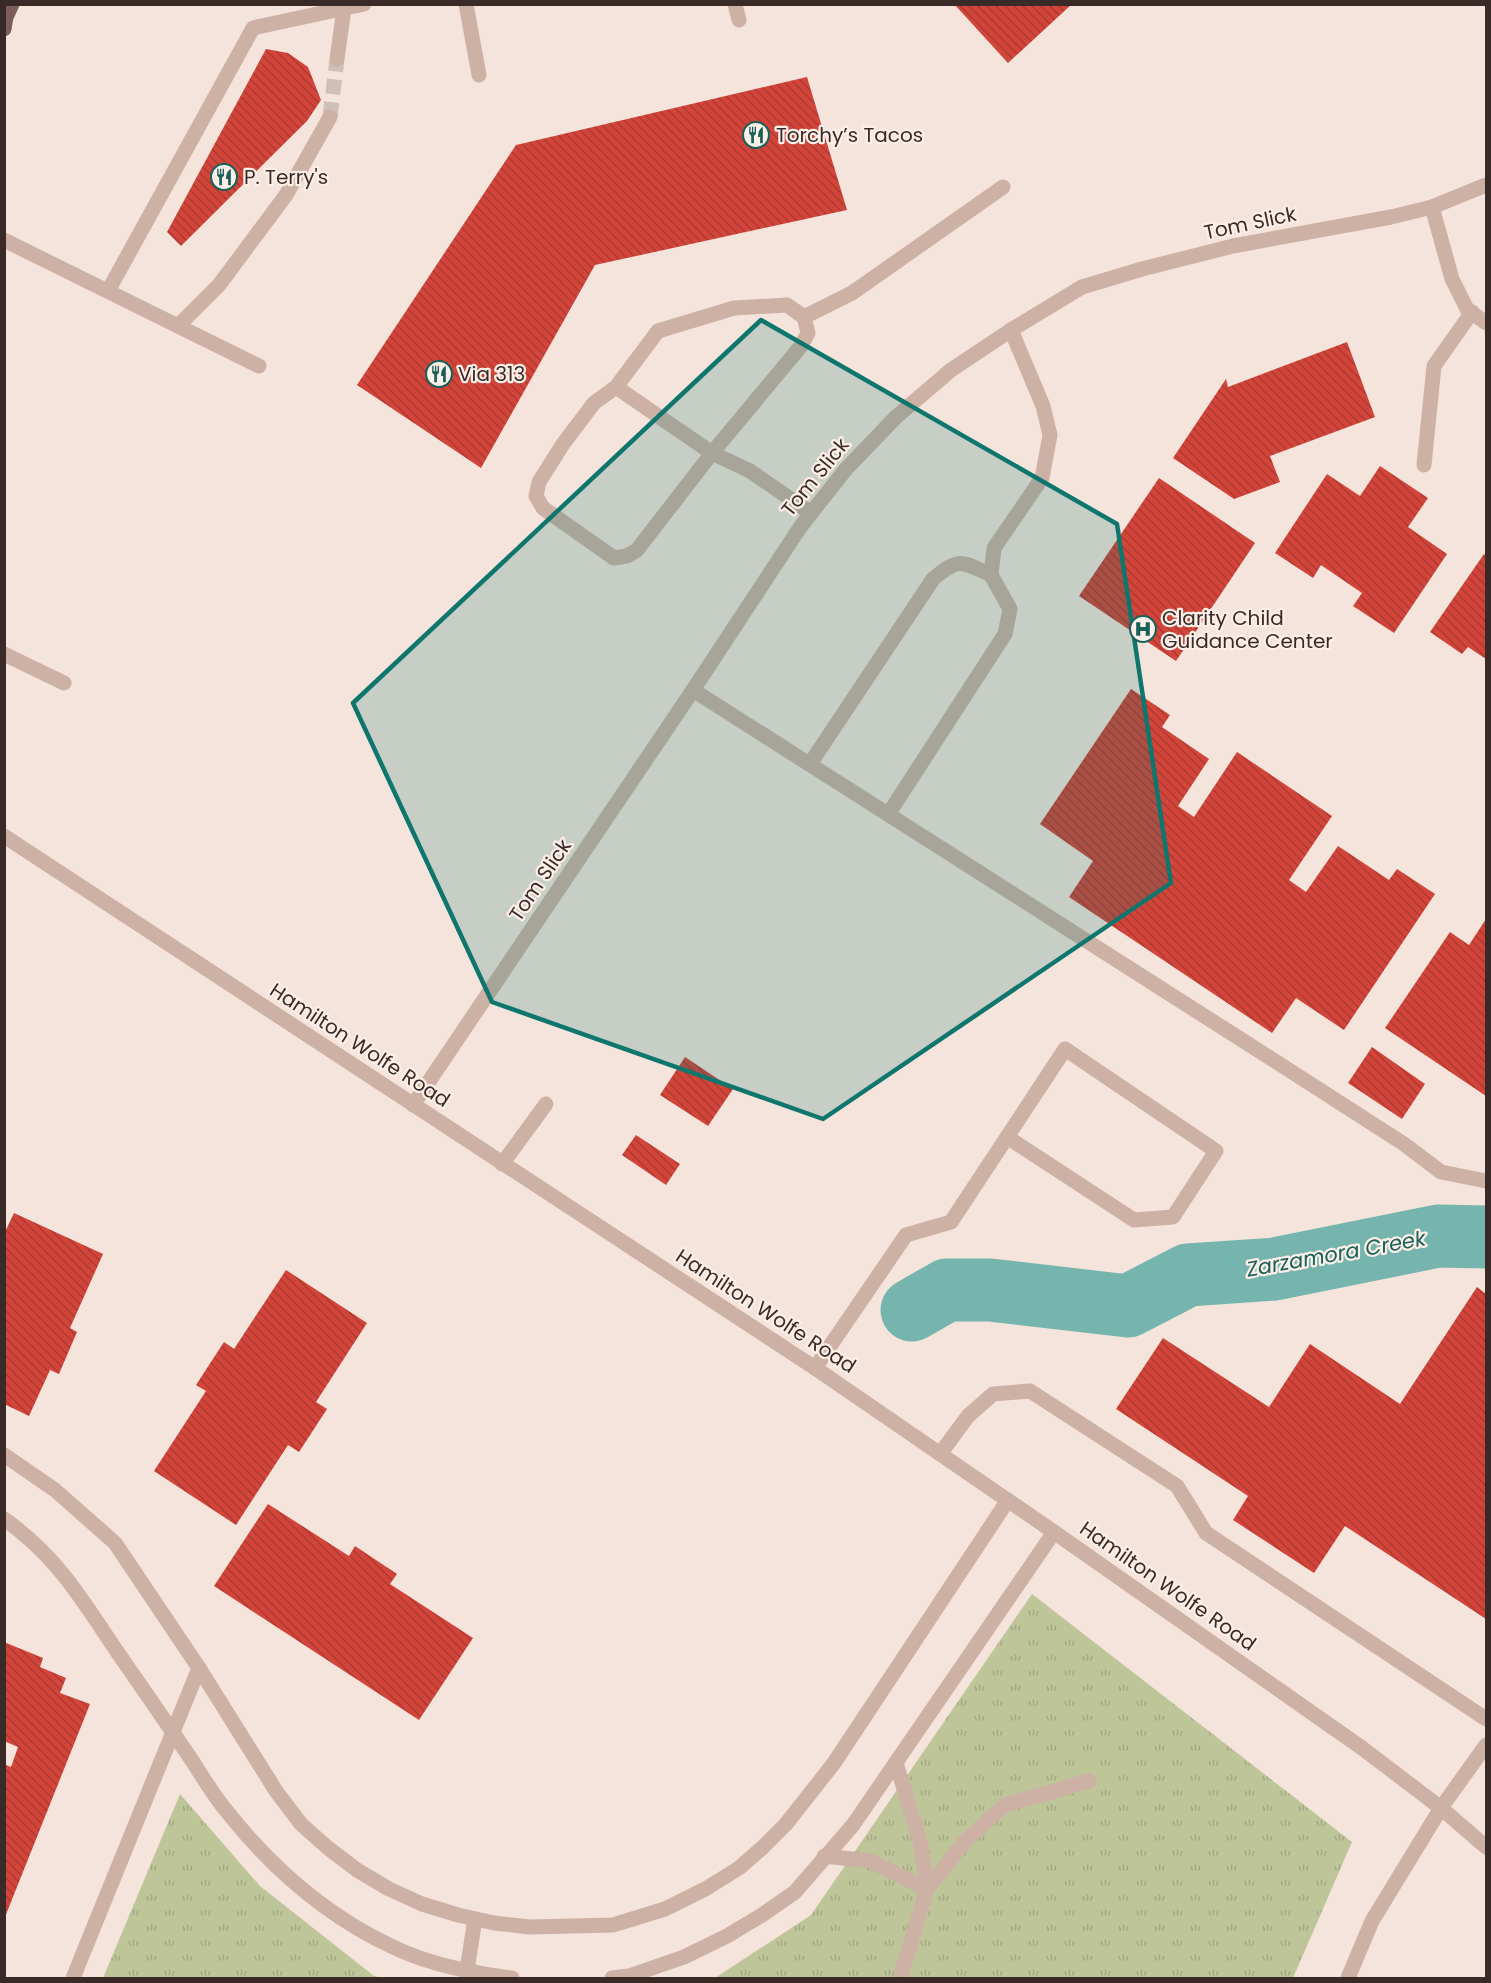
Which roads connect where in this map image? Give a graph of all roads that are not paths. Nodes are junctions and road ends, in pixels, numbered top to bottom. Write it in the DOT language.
graph roads {
  1 [pos="364,4"];
  2 [pos="466,4"];
  3 [pos="735,4"];
  4 [pos="344,9"];
  5 [pos="739,20"];
  6 [pos="337,59"];
  7 [pos="478,75"];
  8 [pos="330,117"];
  9 [pos="1486,185"];
  10 [pos="1003,187"];
  11 [pos="1432,207"];
  12 [pos="4,240"];
  13 [pos="108,291"];
  14 [pos="1472,312"];
  15 [pos="804,317"];
  16 [pos="1486,323"];
  17 [pos="178,326"];
  18 [pos="1011,330"];
  19 [pos="259,366"];
  20 [pos="616,387"];
  21 [pos="712,453"];
  22 [pos="1424,465"];
  23 [pos="811,513"];
  24 [pos="991,575"];
  25 [pos="4,654"];
  26 [pos="63,683"];
  27 [pos="693,690"];
  28 [pos="810,764"];
  29 [pos="889,813"];
  30 [pos="4,836"];
  31 [pos="546,1104"];
  32 [pos="413,1105"];
  33 [pos="1006,1137"];
  34 [pos="502,1164"];
  35 [pos="1486,1181"];
  36 [pos="815,1368"];
  37 [pos="940,1454"];
  38 [pos="4,1455"];
  39 [pos="1008,1500"];
  40 [pos="4,1519"];
  41 [pos="1054,1532"];
  42 [pos="199,1668"];
  43 [pos="1486,1719"];
  44 [pos="173,1733"];
  45 [pos="1486,1745"];
  46 [pos="896,1763"];
  47 [pos="1089,1781"];
  48 [pos="1441,1808"];
  49 [pos="1486,1847"];
  50 [pos="824,1856"];
  51 [pos="927,1889"];
  52 [pos="475,1919"];
  53 [pos="467,1970"];
  54 [pos="73,1978"];
  55 [pos="512,1978"];
  56 [pos="612,1978"];
  57 [pos="900,1978"];
  58 [pos="1348,1978"];
  1 -- 4 [label="street"];
  2 -- 7 [label="street"];
  3 -- 5 [label="street"];
  4 -- 6 [label="street"];
  4 -- 13 [label="street"];
  8 -- 17 [label="street"];
  9 -- 11 [label="street, Tom Slick"];
  10 -- 15 [label="street"];
  11 -- 14 [label="street"];
  11 -- 18 [label="street, Tom Slick"];
  12 -- 13 [label="street"];
  13 -- 17 [label="street"];
  14 -- 16 [label="street"];
  14 -- 22 [label="street"];
  15 -- 20 [label="street"];
  15 -- 21 [label="street"];
  17 -- 19 [label="street"];
  18 -- 23 [label="street, Tom Slick"];
  18 -- 24 [label="street"];
  20 -- 21 [label="street"];
  20 -- 21 [label="street"];
  21 -- 23 [label="street"];
  23 -- 27 [label="street, Tom Slick"];
  24 -- 28 [label="street"];
  24 -- 29 [label="street"];
  25 -- 26 [label="street"];
  27 -- 28 [label="street"];
  27 -- 32 [label="street, Tom Slick"];
  28 -- 29 [label="street"];
  29 -- 35 [label="street"];
  30 -- 32 [label="street, Hamilton Wolfe Road"];
  31 -- 34 [label="street"];
  32 -- 34 [label="street, Hamilton Wolfe Road"];
  33 -- 33 [label="street"];
  33 -- 36 [label="street"];
  34 -- 36 [label="street, Hamilton Wolfe Road"];
  36 -- 37 [label="street, Hamilton Wolfe Road"];
  37 -- 39 [label="street, Hamilton Wolfe Road"];
  37 -- 43 [label="street"];
  38 -- 42 [label="street"];
  39 -- 41 [label="street, Hamilton Wolfe Road"];
  39 -- 52 [label="street"];
  40 -- 44 [label="street"];
  41 -- 46 [label="street"];
  41 -- 48 [label="street, Hamilton Wolfe Road"];
  42 -- 44 [label="street"];
  42 -- 52 [label="street"];
  44 -- 53 [label="street"];
  44 -- 54 [label="street"];
  45 -- 48 [label="street"];
  46 -- 50 [label="street"];
  46 -- 51 [label="street"];
  47 -- 51 [label="street"];
  48 -- 49 [label="street, Hamilton Wolfe Road"];
  48 -- 58 [label="street"];
  50 -- 51 [label="street"];
  50 -- 56 [label="street"];
  51 -- 57 [label="street"];
  52 -- 53 [label="street"];
  53 -- 55 [label="street"];
}
